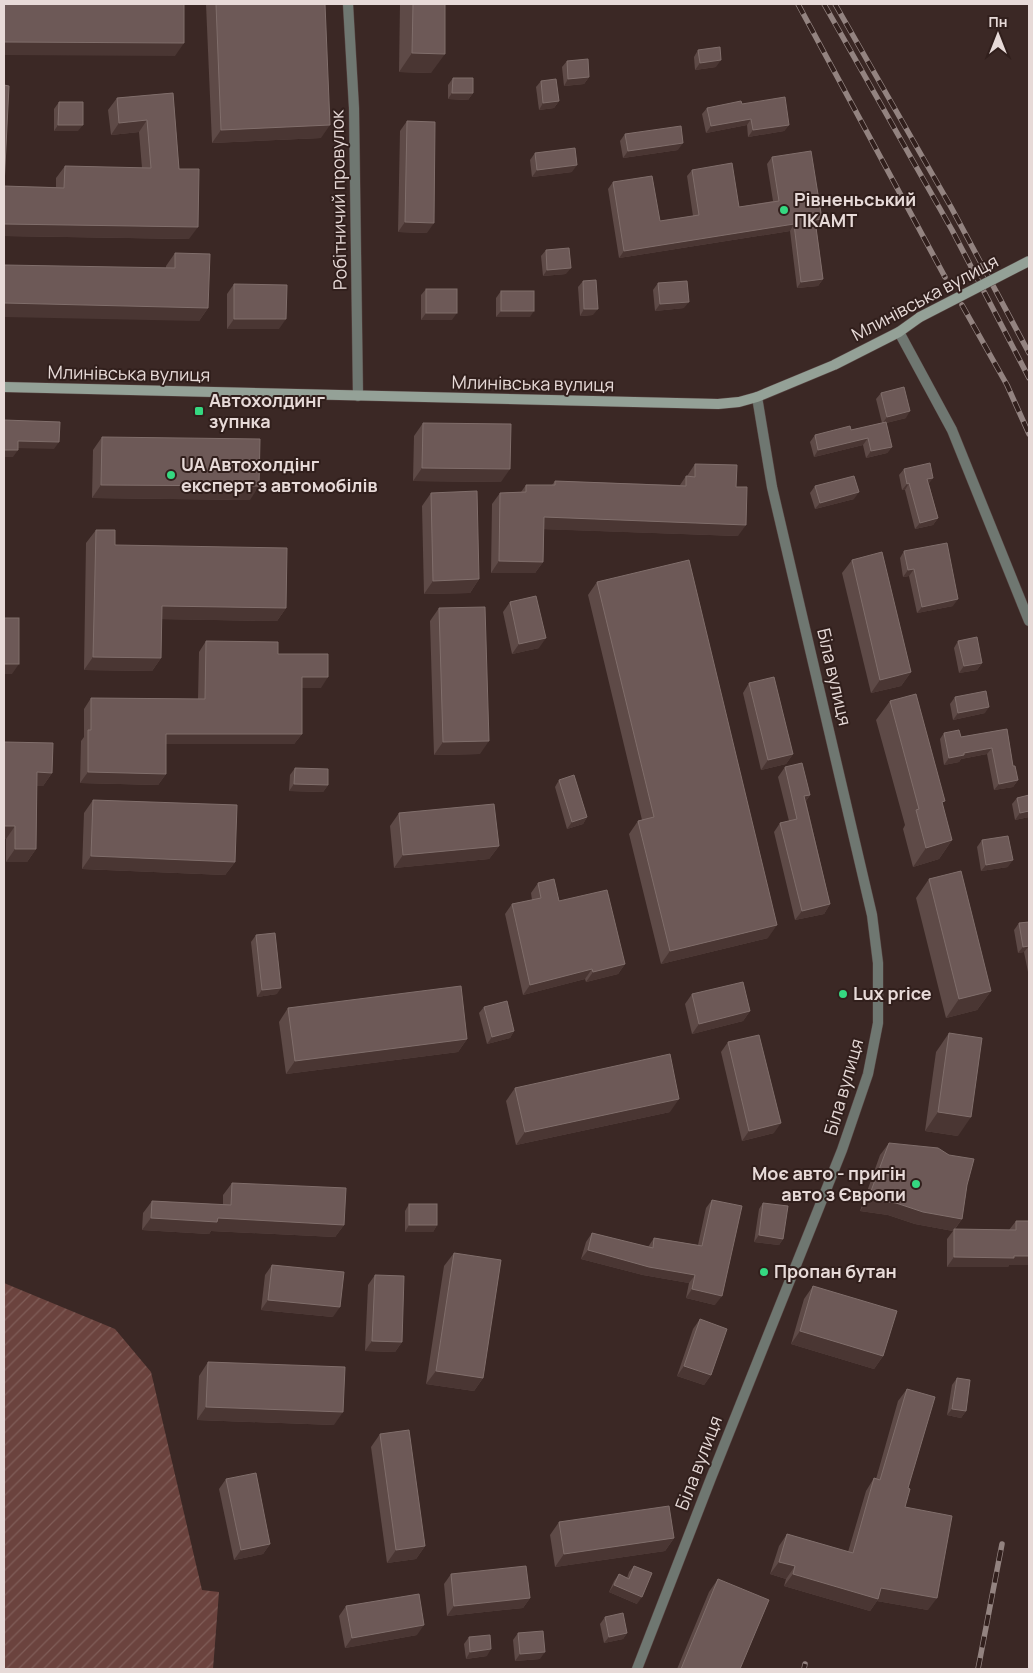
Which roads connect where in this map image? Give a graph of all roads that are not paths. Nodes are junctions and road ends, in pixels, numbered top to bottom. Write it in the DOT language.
graph roads {
  1 [pos="348,4"];
  2 [pos="1029,262"];
  3 [pos="898,332"];
  4 [pos="4,387"];
  5 [pos="358,396"];
  6 [pos="756,397"];
  7 [pos="1029,621"];
  8 [pos="637,1669"];
  1 -- 5 [label="street, Робітничий провулок"];
  2 -- 3 [label="main road, Млинівська вулиця, bridge"];
  3 -- 6 [label="main road, Млинівська вулиця"];
  3 -- 7 [label="street"];
  4 -- 5 [label="main road, Млинівська вулиця"];
  5 -- 6 [label="main road, Млинівська вулиця"];
  6 -- 8 [label="street, Біла вулиця"];
}
